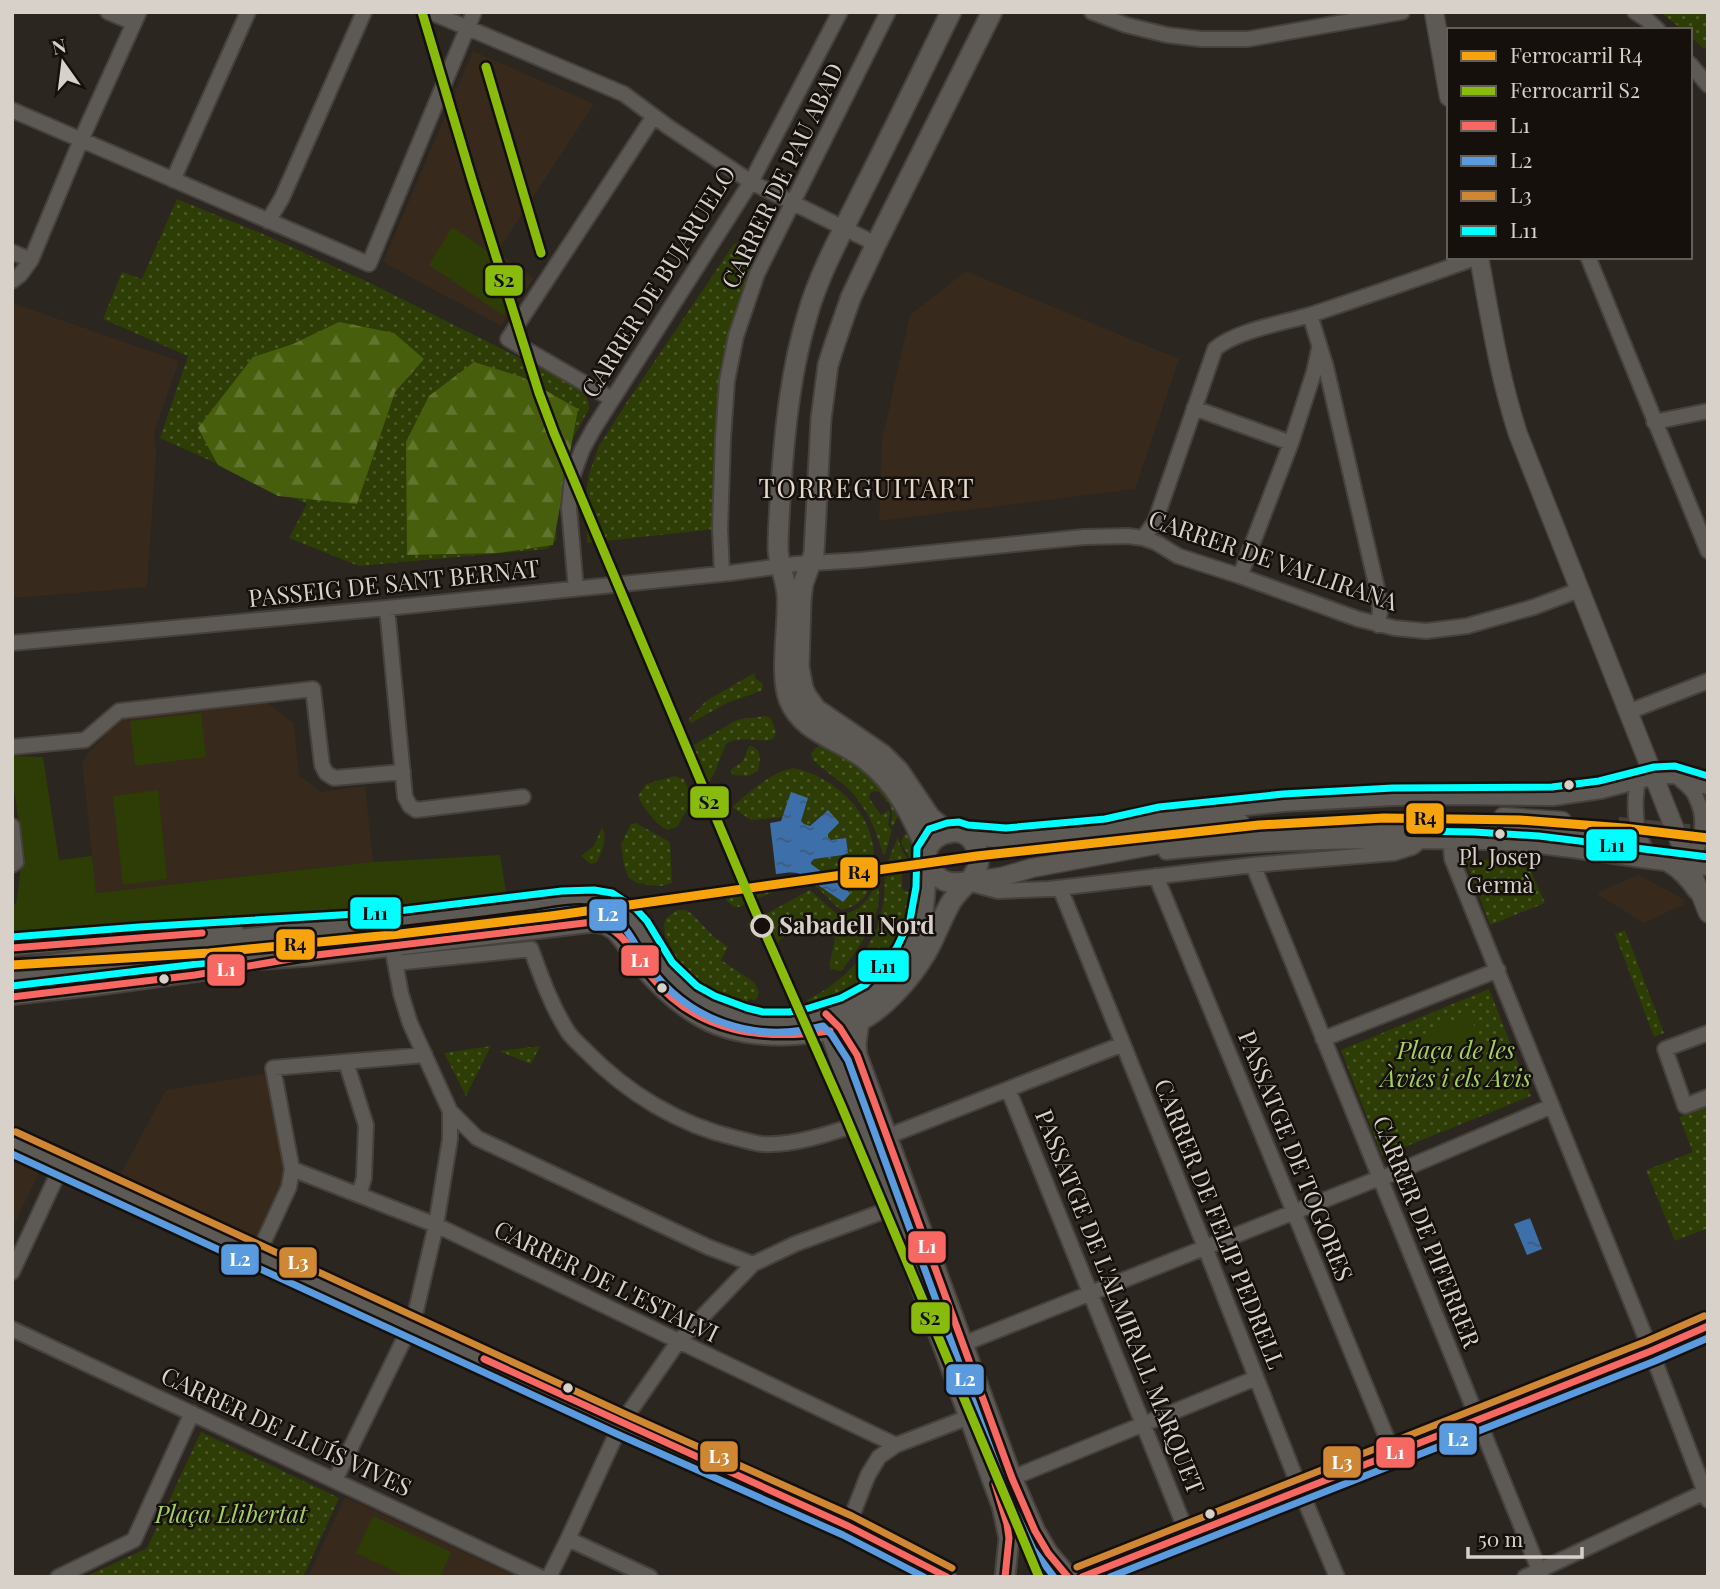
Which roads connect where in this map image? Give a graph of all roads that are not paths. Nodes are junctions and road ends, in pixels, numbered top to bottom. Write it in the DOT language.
graph roads {
  1 [pos="108,12"];
  2 [pos="248,12"];
  3 [pos="364,12"];
  4 [pos="430,12"];
  5 [pos="474,12"];
  6 [pos="840,12"];
  7 [pos="888,12"];
  8 [pos="951,12"];
  9 [pos="992,12"];
  10 [pos="1093,12"];
  11 [pos="1402,12"];
  12 [pos="1434,12"];
  13 [pos="1635,12"];
  14 [pos="136,18"];
  15 [pos="467,28"];
  16 [pos="1656,28"];
  17 [pos="1692,66"];
  18 [pos="1447,84"];
  19 [pos="1708,85"];
  20 [pos="12,110"];
  21 [pos="654,116"];
  22 [pos="81,140"];
  23 [pos="173,180"];
  24 [pos="751,182"];
  25 [pos="792,203"];
  26 [pos="268,221"];
  27 [pos="844,229"];
  28 [pos="876,244"];
  29 [pos="12,251"];
  30 [pos="1473,259"];
  31 [pos="1479,259"];
  32 [pos="1589,259"];
  33 [pos="32,260"];
  34 [pos="12,281"];
  35 [pos="1310,315"];
  36 [pos="1319,345"];
  37 [pos="612,399"];
  38 [pos="1194,408"];
  39 [pos="1708,411"];
  40 [pos="1654,422"];
  41 [pos="1291,443"];
  42 [pos="1143,538"];
  43 [pos="1708,551"];
  44 [pos="812,563"];
  45 [pos="780,566"];
  46 [pos="722,574"];
  47 [pos="1240,576"];
  48 [pos="576,589"];
  49 [pos="1578,590"];
  50 [pos="387,608"];
  51 [pos="1378,625"];
  52 [pos="12,643"];
  53 [pos="1708,681"];
  54 [pos="1628,712"];
  55 [pos="1641,742"];
  56 [pos="12,747"];
  57 [pos="403,772"];
  58 [pos="1674,776"];
  59 [pos="1639,780"];
  60 [pos="1708,787"];
  61 [pos="523,797"];
  62 [pos="12,826"];
  63 [pos="1107,829"];
  64 [pos="958,834"];
  65 [pos="1420,841"];
  66 [pos="1452,841"];
  67 [pos="1109,853"];
  68 [pos="927,857"];
  69 [pos="1688,863"];
  70 [pos="1669,864"];
  71 [pos="1253,865"];
  72 [pos="12,866"];
  73 [pos="1708,868"];
  74 [pos="1156,876"];
  75 [pos="1708,881"];
  76 [pos="967,882"];
  77 [pos="1060,888"];
  78 [pos="1706,909"];
  79 [pos="391,922"];
  80 [pos="12,948"];
  81 [pos="393,955"];
  82 [pos="308,956"];
  83 [pos="1498,970"];
  84 [pos="12,971"];
  85 [pos="12,982"];
  86 [pos="12,997"];
  87 [pos="852,1015"];
  88 [pos="830,1031"];
  89 [pos="1708,1033"];
  90 [pos="1323,1040"];
  91 [pos="1123,1044"];
  92 [pos="425,1055"];
  93 [pos="346,1062"];
  94 [pos="1008,1089"];
  95 [pos="1708,1097"];
  96 [pos="1552,1106"];
  97 [pos="450,1111"];
  98 [pos="861,1124"];
  99 [pos="886,1137"];
  100 [pos="12,1142"];
  101 [pos="62,1165"];
  102 [pos="292,1169"];
  103 [pos="1380,1179"];
  104 [pos="359,1195"];
  105 [pos="909,1197"];
  106 [pos="893,1209"];
  107 [pos="1293,1212"];
  108 [pos="436,1225"];
  109 [pos="1205,1247"];
  110 [pos="258,1254"];
  111 [pos="752,1264"];
  112 [pos="12,1272"];
  113 [pos="1091,1293"];
  114 [pos="411,1326"];
  115 [pos="1708,1326"];
  116 [pos="12,1329"];
  117 [pos="678,1342"];
  118 [pos="962,1344"];
  119 [pos="1651,1350"];
  120 [pos="1256,1378"];
  121 [pos="192,1413"];
  122 [pos="978,1413"];
  123 [pos="1477,1420"];
  124 [pos="621,1424"];
  125 [pos="1144,1424"];
  126 [pos="896,1445"];
  127 [pos="1393,1453"];
  128 [pos="1702,1469"];
  129 [pos="1012,1479"];
  130 [pos="335,1480"];
  131 [pos="1300,1489"];
  132 [pos="1706,1496"];
  133 [pos="848,1526"];
  134 [pos="1187,1533"];
  135 [pos="569,1539"];
  136 [pos="1535,1575"];
  137 [pos="58,1577"];
  138 [pos="540,1577"];
  139 [pos="549,1577"];
  140 [pos="650,1577"];
  141 [pos="947,1577"];
  142 [pos="1005,1577"];
  143 [pos="1068,1577"];
  144 [pos="1081,1577"];
  145 [pos="1337,1577"];
  1 -- 14 [label="street"];
  2 -- 23 [label="street"];
  3 -- 26 [label="street"];
  4 -- 15 [label="street"];
  5 -- 15 [label="street"];
  6 -- 24 [label="street, CARRER DE BUJARUELO"];
  7 -- 25 [label="street, CARRER DE PAU ABAD"];
  8 -- 27 [label="main road"];
  9 -- 28 [label="main road"];
  10 -- 11 [label="street"];
  12 -- 18 [label="street"];
  13 -- 16 [label="street"];
  14 -- 22 [label="street"];
  15 -- 21 [label="street"];
  15 -- 26 [label="street"];
  17 -- 19 [label="street"];
  20 -- 22 [label="street"];
  21 -- 24 [label="street"];
  21 -- 37 [label="street"];
  22 -- 23 [label="street"];
  22 -- 33 [label="street"];
  23 -- 26 [label="street"];
  24 -- 25 [label="street"];
  24 -- 37 [label="street, CARRER DE BUJARUELO"];
  25 -- 27 [label="street"];
  25 -- 46 [label="street, CARRER DE PAU ABAD"];
  27 -- 28 [label="street"];
  27 -- 45 [label="main road"];
  28 -- 44 [label="main road"];
  29 -- 33 [label="street"];
  30 -- 35 [label="street"];
  31 -- 49 [label="street"];
  32 -- 40 [label="street"];
  33 -- 34 [label="street"];
  35 -- 36 [label="street"];
  35 -- 38 [label="street"];
  36 -- 41 [label="street"];
  36 -- 51 [label="street"];
  37 -- 48 [label="street, CARRER DE BUJARUELO"];
  38 -- 41 [label="street"];
  38 -- 42 [label="street"];
  39 -- 40 [label="street"];
  40 -- 43 [label="street"];
  41 -- 47 [label="street"];
  42 -- 44 [label="street, CARRER DE VALLIRANA"];
  42 -- 47 [label="street, CARRER DE VALLIRANA"];
  44 -- 45 [label="street, CARRER DE VALLIRANA"];
  44 -- 64 [label="main road"];
  45 -- 46 [label="street, PASSEIG DE SANT BERNAT"];
  45 -- 68 [label="main road"];
  46 -- 48 [label="street, PASSEIG DE SANT BERNAT"];
  47 -- 51 [label="street, CARRER DE VALLIRANA"];
  48 -- 50 [label="street, PASSEIG DE SANT BERNAT"];
  49 -- 51 [label="street, CARRER DE VALLIRANA"];
  49 -- 54 [label="street"];
  50 -- 52 [label="street, PASSEIG DE SANT BERNAT"];
  50 -- 57 [label="street"];
  53 -- 54 [label="street"];
  54 -- 55 [label="street"];
  55 -- 58 [label="street"];
  55 -- 59 [label="street"];
  55 -- 59 [label="street"];
  56 -- 57 [label="street"];
  57 -- 61 [label="street"];
  58 -- 59 [label="street"];
  58 -- 60 [label="street"];
  58 -- 69 [label="street"];
  59 -- 63 [label="street"];
  59 -- 69 [label="street"];
  59 -- 70 [label="street"];
  62 -- 72 [label="street"];
  63 -- 64 [label="street"];
  63 -- 67 [label="street"];
  64 -- 68 [label="main road"];
  64 -- 76 [label="main road"];
  65 -- 66 [label="street"];
  65 -- 67 [label="street"];
  65 -- 71 [label="street"];
  66 -- 70 [label="street"];
  66 -- 83 [label="street"];
  67 -- 76 [label="street"];
  68 -- 76 [label="main road"];
  68 -- 87 [label="main road"];
  69 -- 70 [label="street"];
  69 -- 73 [label="street"];
  69 -- 78 [label="street"];
  70 -- 78 [label="street"];
  71 -- 74 [label="street"];
  71 -- 90 [label="street, CARRER DE PIFERRER"];
  74 -- 77 [label="street"];
  74 -- 107 [label="street, PASSATGE DE TOGORES"];
  75 -- 78 [label="street"];
  76 -- 77 [label="street"];
  76 -- 87 [label="main road"];
  77 -- 91 [label="street, CARRER DE FELIP PEDRELL"];
  79 -- 80 [label="street"];
  79 -- 84 [label="main road"];
  79 -- 87 [label="main road"];
  81 -- 82 [label="main road"];
  81 -- 88 [label="main road"];
  81 -- 92 [label="street"];
  81 -- 98 [label="street"];
  82 -- 85 [label="main road"];
  82 -- 86 [label="street"];
  83 -- 90 [label="street"];
  83 -- 96 [label="street"];
  87 -- 88 [label="main road"];
  87 -- 99 [label="main road"];
  88 -- 98 [label="main road"];
  89 -- 95 [label="street"];
  90 -- 103 [label="street, CARRER DE PIFERRER"];
  91 -- 94 [label="street"];
  91 -- 109 [label="street, CARRER DE FELIP PEDRELL"];
  92 -- 93 [label="street"];
  92 -- 97 [label="street"];
  93 -- 102 [label="street"];
  93 -- 104 [label="street"];
  94 -- 99 [label="street"];
  94 -- 113 [label="street, PASSATGE DE L'ALMIRALL MARQUET"];
  96 -- 103 [label="street"];
  96 -- 119 [label="street"];
  97 -- 108 [label="street"];
  97 -- 111 [label="street"];
  98 -- 106 [label="main road"];
  99 -- 105 [label="main road"];
  100 -- 101 [label="street"];
  101 -- 110 [label="street"];
  101 -- 112 [label="street"];
  102 -- 104 [label="street, CARRER DE L'ESTALVI"];
  102 -- 110 [label="street"];
  103 -- 107 [label="street"];
  103 -- 123 [label="street, CARRER DE PIFERRER"];
  104 -- 108 [label="street, CARRER DE L'ESTALVI"];
  105 -- 106 [label="street"];
  105 -- 118 [label="main road"];
  106 -- 111 [label="street"];
  106 -- 122 [label="main road"];
  107 -- 109 [label="street"];
  107 -- 127 [label="street, PASSATGE DE TOGORES"];
  108 -- 114 [label="street"];
  108 -- 117 [label="street, CARRER DE L'ESTALVI"];
  109 -- 113 [label="street"];
  109 -- 120 [label="street, CARRER DE FELIP PEDRELL"];
  110 -- 114 [label="street"];
  111 -- 117 [label="street"];
  113 -- 118 [label="street"];
  113 -- 125 [label="street, PASSATGE DE L'ALMIRALL MARQUET"];
  114 -- 124 [label="street"];
  114 -- 130 [label="street"];
  115 -- 119 [label="street"];
  116 -- 121 [label="street, CARRER DE LLUÍS VIVES"];
  117 -- 124 [label="street"];
  117 -- 126 [label="street, CARRER DE L'ESTALVI"];
  118 -- 122 [label="main road"];
  119 -- 123 [label="street"];
  119 -- 128 [label="street"];
  120 -- 125 [label="street"];
  120 -- 131 [label="street, CARRER DE FELIP PEDRELL"];
  121 -- 130 [label="street, CARRER DE LLUÍS VIVES"];
  121 -- 137 [label="street"];
  122 -- 126 [label="street"];
  122 -- 129 [label="main road"];
  122 -- 142 [label="main road"];
  123 -- 127 [label="street"];
  123 -- 136 [label="street, CARRER DE PIFERRER"];
  124 -- 133 [label="street"];
  124 -- 135 [label="street"];
  125 -- 129 [label="street"];
  125 -- 134 [label="street, PASSATGE DE L'ALMIRALL MARQUET"];
  126 -- 133 [label="street"];
  127 -- 131 [label="street"];
  128 -- 132 [label="street"];
  129 -- 143 [label="main road"];
  130 -- 138 [label="street, CARRER DE LLUÍS VIVES"];
  131 -- 134 [label="street"];
  131 -- 145 [label="street, CARRER DE FELIP PEDRELL"];
  132 -- 136 [label="street"];
  133 -- 141 [label="street"];
  134 -- 144 [label="street"];
  135 -- 139 [label="street"];
  135 -- 140 [label="street"];
}
